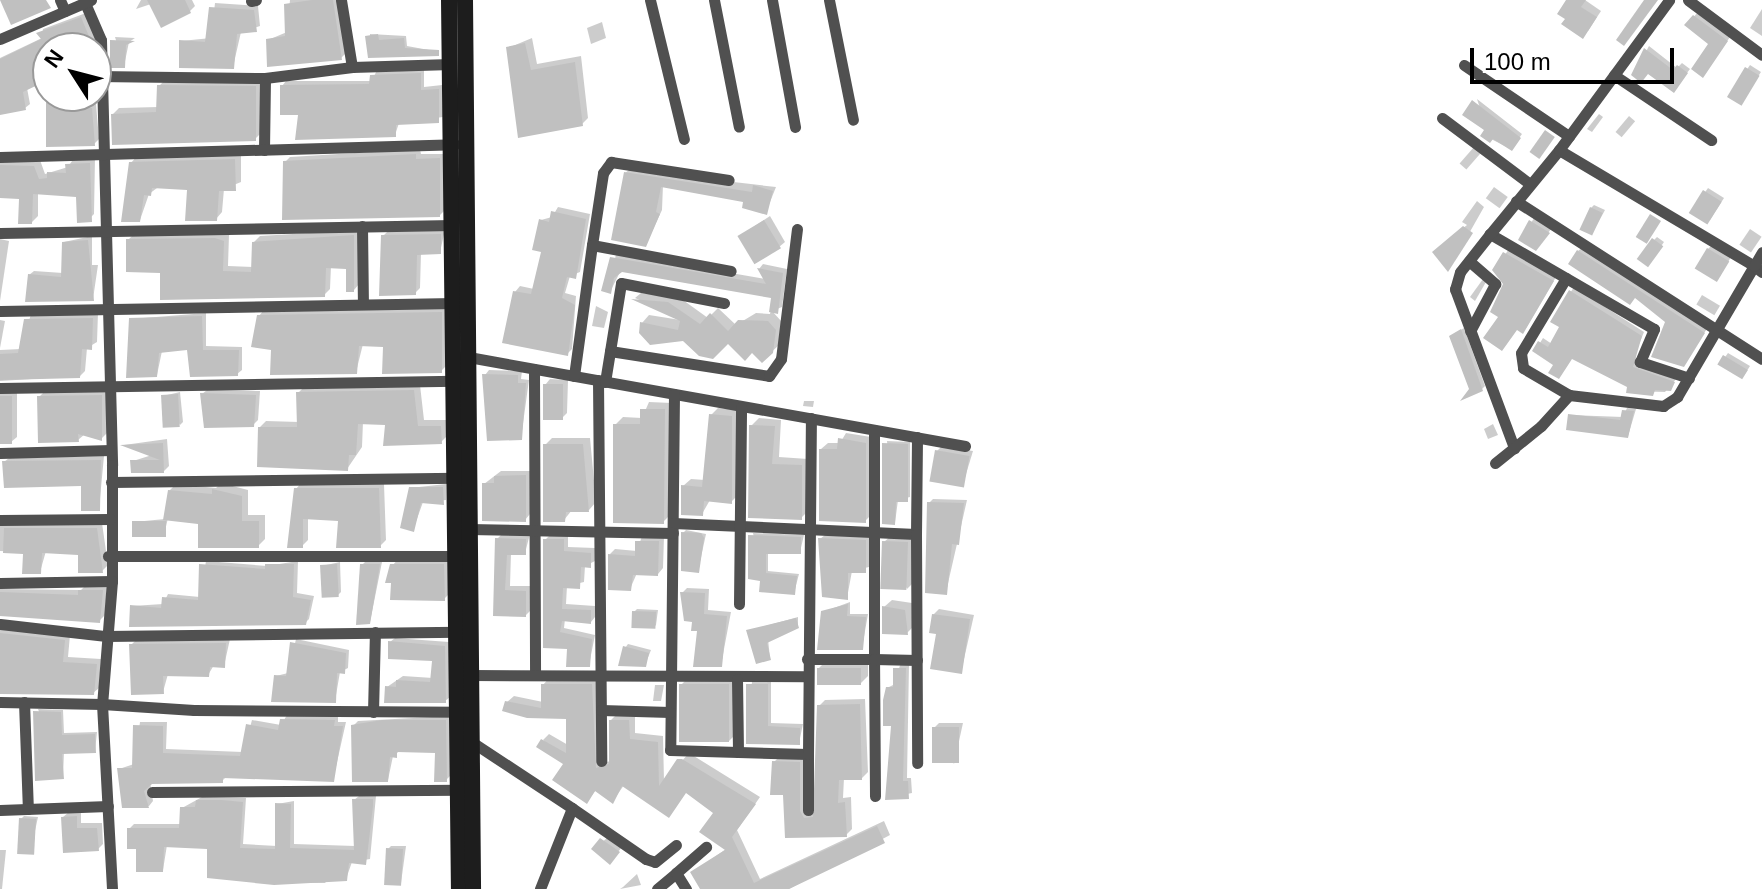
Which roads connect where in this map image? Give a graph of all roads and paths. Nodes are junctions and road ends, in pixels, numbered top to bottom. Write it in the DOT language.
graph roads {
  1 [pos="341,0"];
  2 [pos="449,0"];
  3 [pos="465,0"];
  4 [pos="650,0"];
  5 [pos="714,0"];
  6 [pos="772,0"];
  7 [pos="829,0"];
  8 [pos="1669,0"];
  9 [pos="1688,0"];
  10 [pos="88,1"];
  11 [pos="62,6"];
  12 [pos="98,32"];
  13 [pos="0,39"];
  14 [pos="1762,55"];
  15 [pos="451,64"];
  16 [pos="1464,65"];
  17 [pos="352,67"];
  18 [pos="1614,75"];
  19 [pos="112,76"];
  20 [pos="265,78"];
  21 [pos="100,112"];
  22 [pos="1442,118"];
  23 [pos="853,120"];
  24 [pos="739,127"];
  25 [pos="795,127"];
  26 [pos="1569,136"];
  27 [pos="684,139"];
  28 [pos="1711,140"];
  29 [pos="459,144"];
  30 [pos="264,150"];
  31 [pos="1559,150"];
  32 [pos="102,151"];
  33 [pos="0,157"];
  34 [pos="729,180"];
  35 [pos="1530,184"];
  36 [pos="1516,201"];
  37 [pos="453,225"];
  38 [pos="362,226"];
  39 [pos="797,229"];
  40 [pos="102,230"];
  41 [pos="0,233"];
  42 [pos="1490,234"];
  43 [pos="592,245"];
  44 [pos="1762,252"];
  45 [pos="1469,261"];
  46 [pos="1758,269"];
  47 [pos="731,271"];
  48 [pos="1566,278"];
  49 [pos="454,303"];
  50 [pos="724,303"];
  51 [pos="363,304"];
  52 [pos="106,309"];
  53 [pos="0,311"];
  54 [pos="1716,330"];
  55 [pos="1470,331"];
  56 [pos="610,351"];
  57 [pos="461,356"];
  58 [pos="1762,359"];
  59 [pos="534,369"];
  60 [pos="574,376"];
  61 [pos="1689,378"];
  62 [pos="455,381"];
  63 [pos="602,381"];
  64 [pos="109,387"];
  65 [pos="0,388"];
  66 [pos="674,394"];
  67 [pos="1569,395"];
  68 [pos="741,407"];
  69 [pos="811,418"];
  70 [pos="874,430"];
  71 [pos="917,437"];
  72 [pos="965,446"];
  73 [pos="1514,448"];
  74 [pos="111,450"];
  75 [pos="0,453"];
  76 [pos="1495,463"];
  77 [pos="457,478"];
  78 [pos="111,482"];
  79 [pos="110,519"];
  80 [pos="0,520"];
  81 [pos="738,527"];
  82 [pos="673,528"];
  83 [pos="469,529"];
  84 [pos="534,530"];
  85 [pos="807,530"];
  86 [pos="599,531"];
  87 [pos="873,533"];
  88 [pos="916,534"];
  89 [pos="108,556"];
  90 [pos="458,556"];
  91 [pos="112,581"];
  92 [pos="0,583"];
  93 [pos="739,604"];
  94 [pos="0,624"];
  95 [pos="375,632"];
  96 [pos="458,632"];
  97 [pos="106,636"];
  98 [pos="807,659"];
  99 [pos="874,659"];
  100 [pos="917,660"];
  101 [pos="471,675"];
  102 [pos="535,675"];
  103 [pos="600,675"];
  104 [pos="671,675"];
  105 [pos="807,676"];
  106 [pos="737,679"];
  107 [pos="0,702"];
  108 [pos="24,702"];
  109 [pos="102,704"];
  110 [pos="601,710"];
  111 [pos="373,712"];
  112 [pos="459,712"];
  113 [pos="670,712"];
  114 [pos="472,742"];
  115 [pos="738,752"];
  116 [pos="808,754"];
  117 [pos="601,761"];
  118 [pos="917,763"];
  119 [pos="459,790"];
  120 [pos="152,792"];
  121 [pos="875,796"];
  122 [pos="108,806"];
  123 [pos="572,808"];
  124 [pos="28,809"];
  125 [pos="0,810"];
  126 [pos="808,810"];
  127 [pos="676,845"];
  128 [pos="706,847"];
  129 [pos="676,873"];
  130 [pos="112,889"];
  131 [pos="452,889"];
  132 [pos="459,889"];
  133 [pos="473,889"];
  134 [pos="540,889"];
  135 [pos="657,889"];
  136 [pos="686,889"];
  1 -- 17 [label="street"];
  2 -- 15 [label="main road"];
  3 -- 29 [label="main road"];
  4 -- 27 [label="street"];
  5 -- 24 [label="street"];
  6 -- 25 [label="street"];
  7 -- 23 [label="street"];
  8 -- 18 [label="street"];
  9 -- 14 [label="street"];
  10 -- 11 [label="street"];
  10 -- 12 [label="street"];
  11 -- 13 [label="street"];
  15 -- 17 [label="street"];
  15 -- 29 [label="main road"];
  16 -- 26 [label="street"];
  17 -- 20 [label="street"];
  18 -- 26 [label="street"];
  18 -- 28 [label="street"];
  19 -- 20 [label="street"];
  20 -- 30 [label="street"];
  21 -- 32 [label="street"];
  22 -- 35 [label="street"];
  26 -- 31 [label="street"];
  29 -- 30 [label="street"];
  29 -- 37 [label="main road"];
  29 -- 57 [label="main road"];
  30 -- 32 [label="street"];
  31 -- 35 [label="street"];
  31 -- 46 [label="street"];
  32 -- 33 [label="street"];
  32 -- 40 [label="street"];
  34 -- 43 [label="street"];
  35 -- 36 [label="street"];
  36 -- 42 [label="street"];
  36 -- 54 [label="street"];
  37 -- 38 [label="street"];
  37 -- 49 [label="main road"];
  38 -- 40 [label="street"];
  38 -- 51 [label="street"];
  39 -- 56 [label="street"];
  40 -- 41 [label="street"];
  40 -- 52 [label="street"];
  42 -- 45 [label="street"];
  42 -- 48 [label="street"];
  43 -- 47 [label="street"];
  43 -- 60 [label="street"];
  44 -- 46 [label="street"];
  45 -- 55 [label="street"];
  45 -- 55 [label="street"];
  46 -- 54 [label="street"];
  48 -- 61 [label="street"];
  48 -- 67 [label="street"];
  49 -- 51 [label="street"];
  49 -- 57 [label="main road"];
  50 -- 56 [label="street"];
  51 -- 52 [label="street"];
  52 -- 53 [label="street"];
  52 -- 64 [label="street"];
  54 -- 58 [label="street"];
  54 -- 61 [label="street"];
  55 -- 73 [label="street"];
  56 -- 63 [label="street"];
  57 -- 59 [label="street"];
  57 -- 62 [label="main road"];
  57 -- 83 [label="main road"];
  59 -- 60 [label="street"];
  59 -- 84 [label="street"];
  60 -- 63 [label="street"];
  61 -- 67 [label="street"];
  62 -- 64 [label="street"];
  62 -- 77 [label="main road"];
  63 -- 66 [label="street"];
  63 -- 86 [label="street"];
  64 -- 65 [label="street"];
  64 -- 74 [label="street"];
  66 -- 68 [label="street"];
  66 -- 82 [label="street"];
  67 -- 73 [label="street"];
  68 -- 69 [label="street"];
  68 -- 81 [label="street"];
  69 -- 70 [label="street"];
  69 -- 85 [label="street"];
  70 -- 71 [label="street"];
  70 -- 87 [label="street"];
  71 -- 72 [label="street"];
  71 -- 88 [label="street"];
  73 -- 76 [label="street"];
  74 -- 75 [label="street"];
  74 -- 78 [label="street"];
  77 -- 78 [label="street"];
  77 -- 90 [label="main road"];
  78 -- 79 [label="street"];
  79 -- 80 [label="street"];
  79 -- 89 [label="street"];
  81 -- 82 [label="street"];
  81 -- 85 [label="street"];
  81 -- 93 [label="street"];
  82 -- 86 [label="street"];
  82 -- 104 [label="street"];
  83 -- 84 [label="street"];
  83 -- 101 [label="main road"];
  84 -- 86 [label="street"];
  84 -- 102 [label="street"];
  85 -- 87 [label="street"];
  85 -- 98 [label="street"];
  86 -- 103 [label="street"];
  87 -- 88 [label="street"];
  87 -- 99 [label="street"];
  88 -- 100 [label="street"];
  89 -- 90 [label="street"];
  89 -- 91 [label="street"];
  90 -- 96 [label="main road"];
  91 -- 92 [label="street"];
  91 -- 97 [label="street"];
  94 -- 97 [label="street"];
  95 -- 96 [label="street"];
  95 -- 97 [label="street"];
  95 -- 111 [label="street"];
  96 -- 112 [label="main road"];
  97 -- 109 [label="street"];
  98 -- 99 [label="street"];
  98 -- 105 [label="street"];
  99 -- 100 [label="street"];
  99 -- 121 [label="street"];
  100 -- 118 [label="street"];
  101 -- 102 [label="street"];
  101 -- 114 [label="main road"];
  102 -- 103 [label="street"];
  103 -- 104 [label="street"];
  103 -- 110 [label="street"];
  104 -- 106 [label="street"];
  104 -- 113 [label="street"];
  105 -- 106 [label="street"];
  105 -- 116 [label="street"];
  106 -- 115 [label="street"];
  107 -- 108 [label="street"];
  108 -- 109 [label="street"];
  108 -- 124 [label="street"];
  109 -- 111 [label="street"];
  109 -- 122 [label="street"];
  110 -- 113 [label="street"];
  110 -- 117 [label="street"];
  111 -- 112 [label="street"];
  112 -- 119 [label="main road"];
  113 -- 115 [label="street"];
  114 -- 123 [label="street"];
  114 -- 133 [label="main road"];
  115 -- 116 [label="street"];
  116 -- 126 [label="street"];
  119 -- 120 [label="street"];
  119 -- 132 [label="main road"];
  122 -- 124 [label="street"];
  122 -- 130 [label="street"];
  123 -- 127 [label="street"];
  123 -- 134 [label="street"];
  124 -- 125 [label="street"];
  128 -- 129 [label="street"];
  129 -- 135 [label="street"];
  129 -- 136 [label="street"];
  131 -- 132 [label="street"];
}
